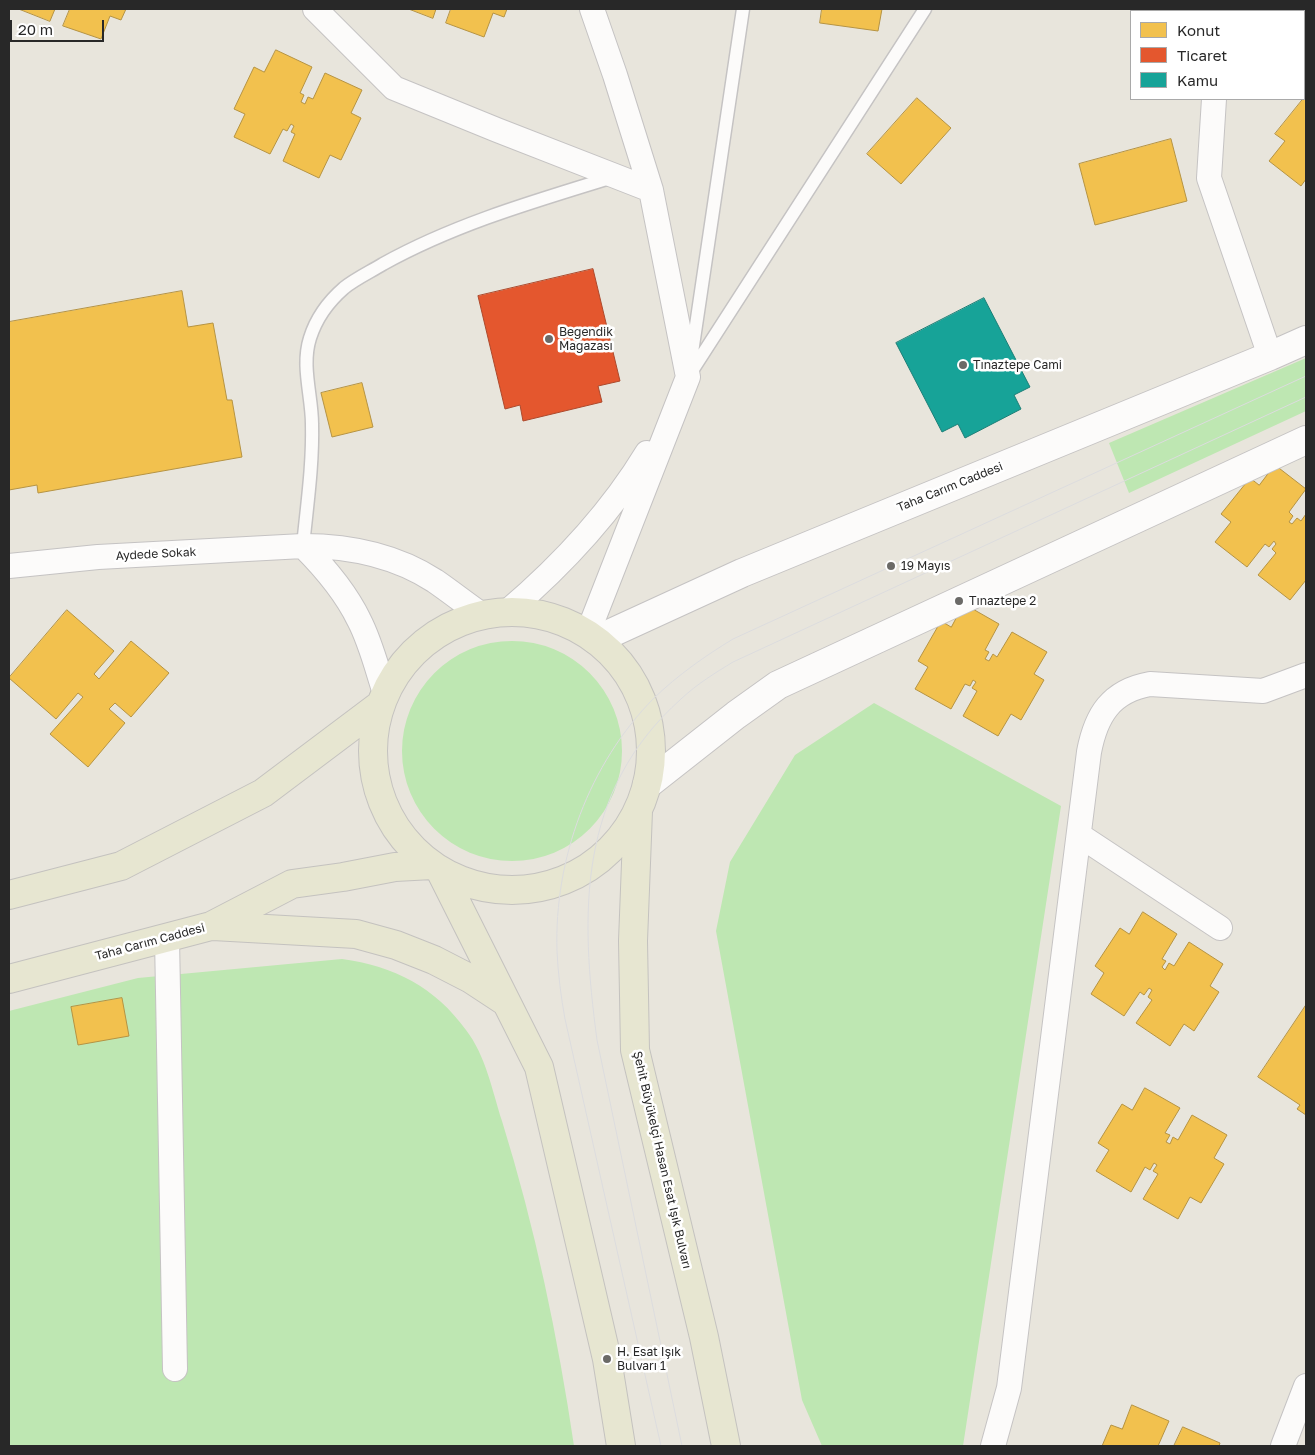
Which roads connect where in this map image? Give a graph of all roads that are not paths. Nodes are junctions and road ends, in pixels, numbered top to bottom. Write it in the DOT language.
graph roads {
  1 [pos="315,9"];
  2 [pos="592,9"];
  3 [pos="744,9"];
  4 [pos="925,9"];
  5 [pos="1214,100"];
  6 [pos="616,176"];
  7 [pos="652,190"];
  8 [pos="1306,340"];
  9 [pos="1270,356"];
  10 [pos="688,377"];
  11 [pos="1306,440"];
  12 [pos="303,546"];
  13 [pos="9,566"];
  14 [pos="494,614"];
  15 [pos="591,638"];
  16 [pos="1306,675"];
  17 [pos="382,699"];
  18 [pos="643,797"];
  19 [pos="1079,835"];
  20 [pos="437,868"];
  21 [pos="9,895"];
  22 [pos="211,926"];
  23 [pos="1220,928"];
  24 [pos="167,938"];
  25 [pos="9,979"];
  26 [pos="506,1002"];
  27 [pos="176,1369"];
  28 [pos="1306,1386"];
  29 [pos="621,1446"];
  30 [pos="726,1446"];
  31 [pos="993,1446"];
  32 [pos="1283,1446"];
  1 -- 6 [label="street"];
  2 -- 7 [label="street"];
  3 -- 10 [label="lane"];
  4 -- 10 [label="lane"];
  5 -- 9 [label="street"];
  6 -- 7 [label="street"];
  6 -- 12 [label="lane"];
  7 -- 10 [label="street"];
  8 -- 9 [label="main road, Taha Carım Caddesi"];
  9 -- 15 [label="main road, Taha Carım Caddesi"];
  10 -- 14 [label="street"];
  10 -- 15 [label="street"];
  11 -- 18 [label="main road"];
  12 -- 13 [label="street, Aydede Sokak"];
  12 -- 14 [label="street, Aydede Sokak"];
  12 -- 17 [label="street"];
  14 -- 15 [label="main road"];
  14 -- 17 [label="main road"];
  15 -- 18 [label="main road"];
  16 -- 19 [label="street"];
  17 -- 20 [label="main road"];
  17 -- 21 [label="main road"];
  18 -- 20 [label="main road"];
  18 -- 30 [label="main road, Şehit Büyükelçi Hasan Esat Işık Bulvarı"];
  19 -- 23 [label="street"];
  19 -- 31 [label="street"];
  20 -- 22 [label="main road, Taha Carım Caddesi"];
  20 -- 26 [label="main road"];
  22 -- 24 [label="main road, Taha Carım Caddesi"];
  22 -- 26 [label="main road"];
  24 -- 25 [label="main road, Taha Carım Caddesi"];
  24 -- 27 [label="street"];
  26 -- 29 [label="main road"];
  28 -- 32 [label="street"];
}
